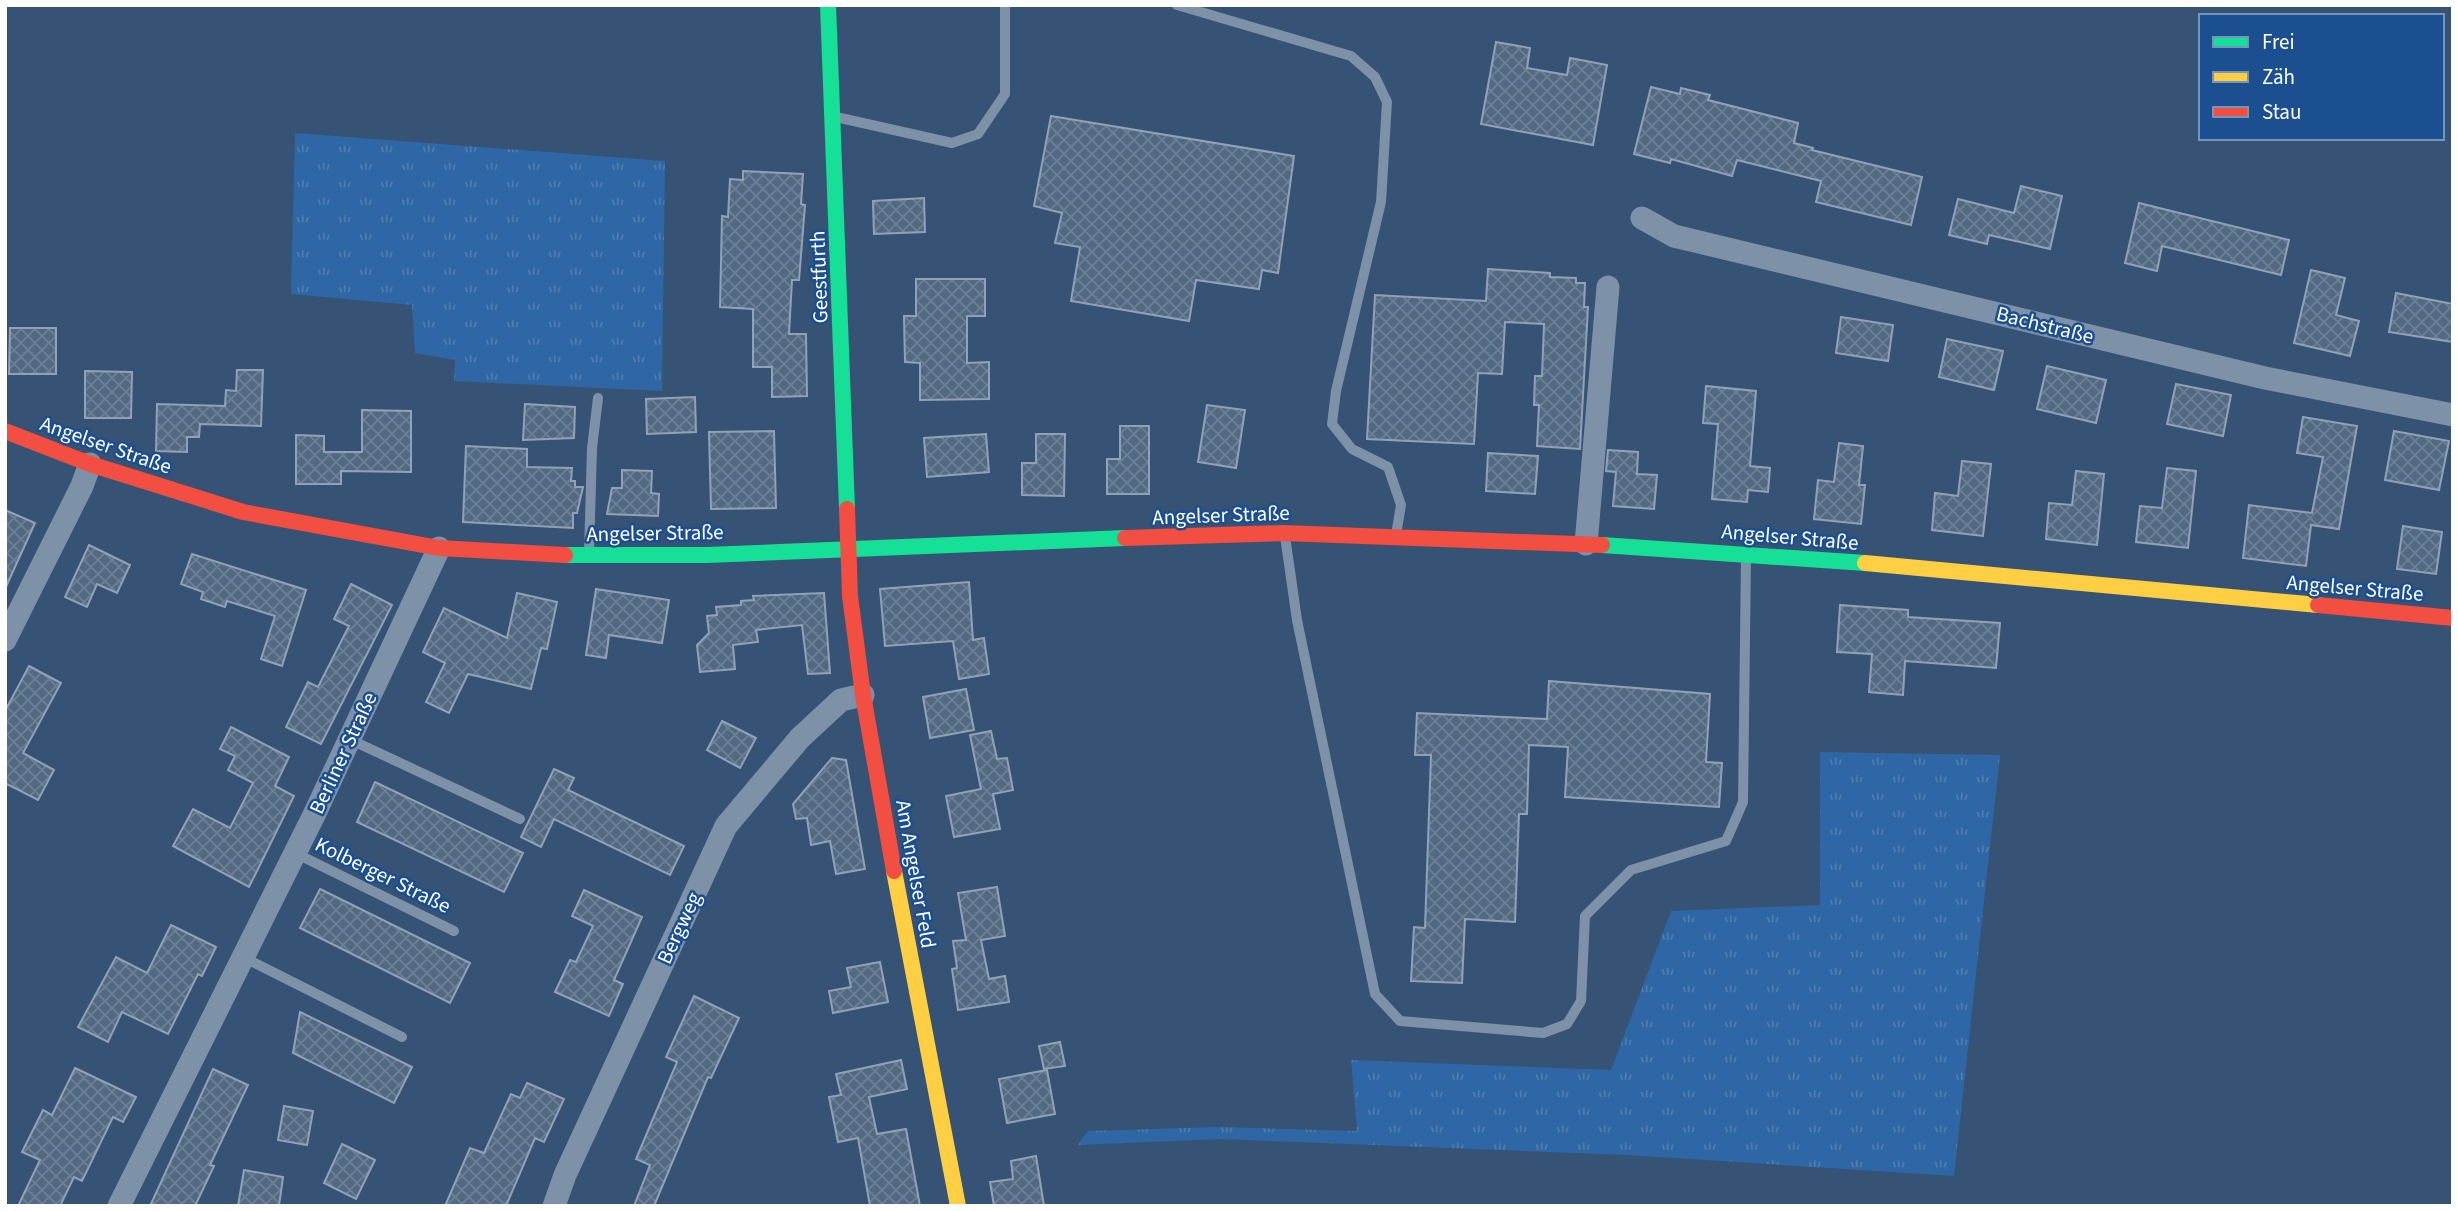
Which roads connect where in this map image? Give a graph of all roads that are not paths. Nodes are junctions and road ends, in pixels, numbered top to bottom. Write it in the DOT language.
graph roads {
  1 [pos="828,5"];
  2 [pos="1005,5"];
  3 [pos="1177,5"];
  4 [pos="833,116"];
  5 [pos="1642,218"];
  6 [pos="1608,287"];
  7 [pos="598,398"];
  8 [pos="2453,415"];
  9 [pos="5,431"];
  10 [pos="90,464"];
  11 [pos="1284,533"];
  12 [pos="1395,537"];
  13 [pos="1586,544"];
  14 [pos="849,547"];
  15 [pos="439,548"];
  16 [pos="1746,554"];
  17 [pos="589,556"];
  18 [pos="2453,618"];
  19 [pos="5,640"];
  20 [pos="863,695"];
  21 [pos="349,739"];
  22 [pos="520,819"];
  23 [pos="295,853"];
  24 [pos="454,931"];
  25 [pos="243,957"];
  26 [pos="402,1037"];
  27 [pos="119,1206"];
  28 [pos="554,1206"];
  29 [pos="958,1206"];
  1 -- 4 [label="main road, Geestfurth"];
  2 -- 4 [label="lane"];
  3 -- 12 [label="lane"];
  4 -- 14 [label="main road, Geestfurth"];
  5 -- 8 [label="street, Bachstraße"];
  6 -- 13 [label="street"];
  7 -- 17 [label="lane"];
  9 -- 10 [label="main road, Angelser Straße"];
  10 -- 15 [label="main road, Angelser Straße"];
  10 -- 19 [label="street"];
  11 -- 12 [label="main road, Angelser Straße"];
  11 -- 14 [label="main road, Angelser Straße"];
  11 -- 16 [label="lane"];
  12 -- 13 [label="main road, Angelser Straße"];
  13 -- 16 [label="main road, Angelser Straße"];
  14 -- 17 [label="main road, Angelser Straße"];
  14 -- 20 [label="main road, Am Angelser Feld"];
  15 -- 17 [label="main road, Angelser Straße"];
  15 -- 21 [label="street, Berliner Straße"];
  16 -- 18 [label="main road, Angelser Straße"];
  20 -- 28 [label="street, Bergweg"];
  20 -- 29 [label="main road, Am Angelser Feld"];
  21 -- 22 [label="lane"];
  21 -- 23 [label="street, Berliner Straße"];
  23 -- 24 [label="lane, Kolberger Straße"];
  23 -- 25 [label="street, Berliner Straße"];
  25 -- 26 [label="lane"];
  25 -- 27 [label="street, Berliner Straße"];
}
